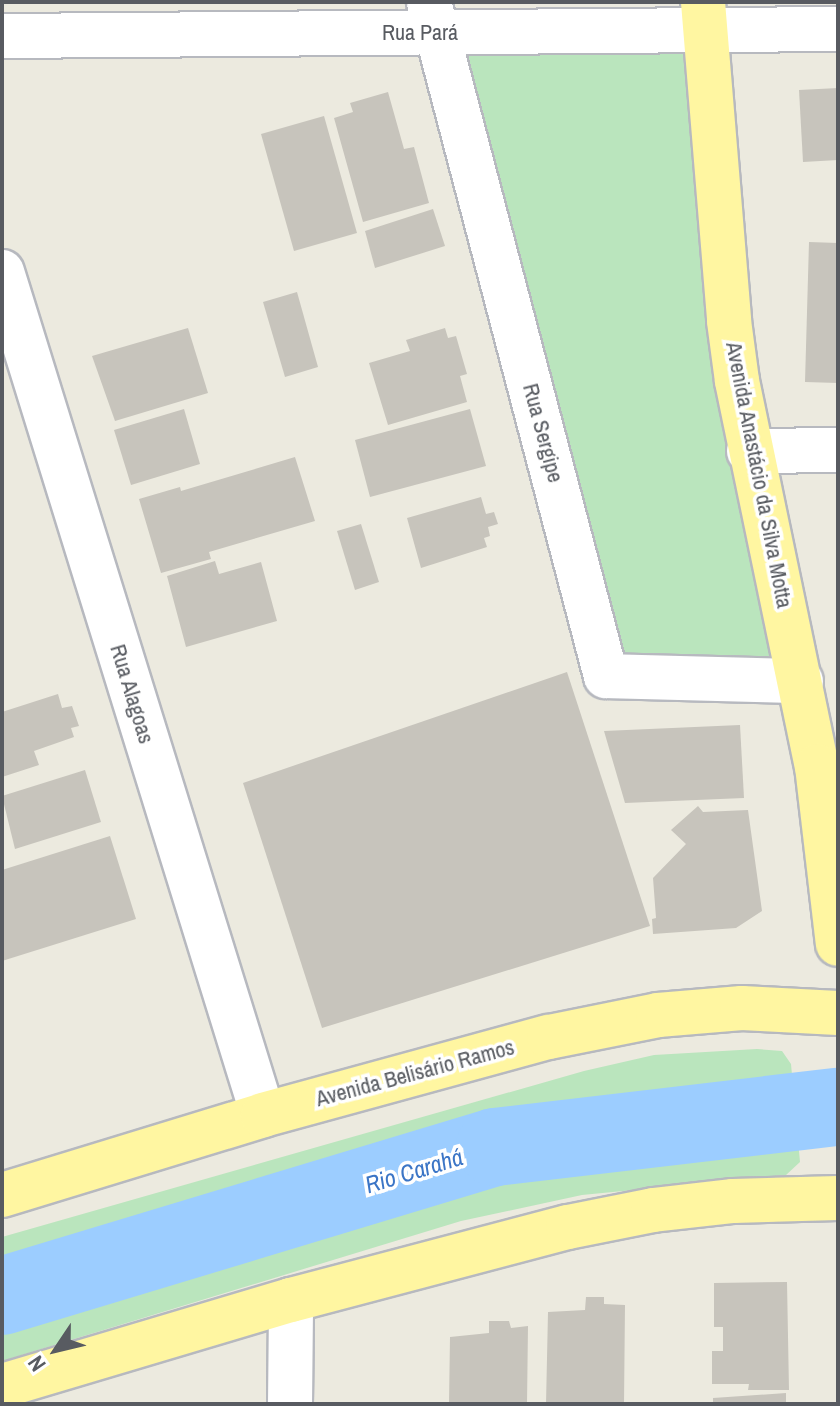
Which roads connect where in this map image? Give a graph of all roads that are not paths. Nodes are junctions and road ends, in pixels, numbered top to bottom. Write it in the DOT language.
graph roads {
  1 [pos="704,16"];
  2 [pos="433,17"];
  3 [pos="838,29"];
  4 [pos="2,36"];
  5 [pos="2,272"];
  6 [pos="838,450"];
  7 [pos="749,451"];
  8 [pos="801,681"];
  9 [pos="838,944"];
  10 [pos="838,1013"];
  11 [pos="263,1115"];
  12 [pos="2,1195"];
  13 [pos="838,1198"];
  14 [pos="291,1300"];
  15 [pos="2,1386"];
  16 [pos="290,1404"];
  1 -- 2 [label="street, Rua Pará"];
  1 -- 3 [label="street, Rua Pará"];
  1 -- 7 [label="main road, Avenida Anastácio da Silva Motta"];
  2 -- 4 [label="street, Rua Pará"];
  2 -- 8 [label="street, Rua Sergipe"];
  5 -- 11 [label="street, Rua Alagoas"];
  6 -- 7 [label="street"];
  7 -- 8 [label="main road, Avenida Anastácio da Silva Motta"];
  8 -- 9 [label="main road, Avenida Anastácio da Silva Motta"];
  10 -- 11 [label="main road, Avenida Belisário Ramos"];
  11 -- 12 [label="main road, Avenida Belisário Ramos"];
  13 -- 14 [label="main road"];
  14 -- 15 [label="main road"];
  14 -- 16 [label="street"];
}
